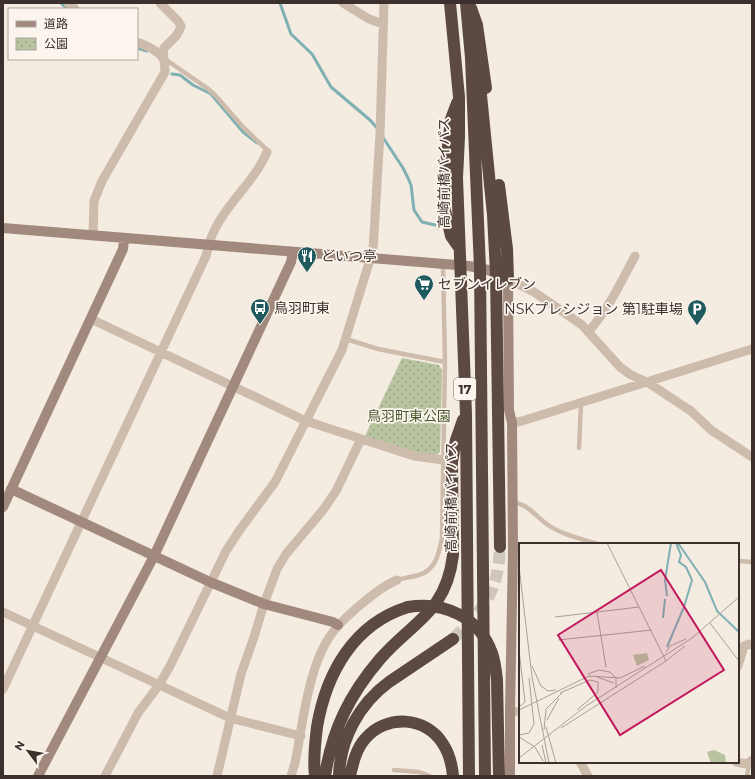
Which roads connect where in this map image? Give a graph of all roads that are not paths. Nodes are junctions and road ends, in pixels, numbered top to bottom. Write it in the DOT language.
graph roads {
  1 [pos="160,3"];
  2 [pos="343,3"];
  3 [pos="384,3"];
  4 [pos="450,3"];
  5 [pos="466,3"];
  6 [pos="469,3"];
  7 [pos="383,24"];
  8 [pos="138,42"];
  9 [pos="471,58"];
  10 [pos="165,59"];
  11 [pos="267,152"];
  12 [pos="3,228"];
  13 [pos="93,236"];
  14 [pos="124,239"];
  15 [pos="209,246"];
  16 [pos="293,252"];
  17 [pos="635,256"];
  18 [pos="371,258"];
  19 [pos="443,264"];
  20 [pos="460,265"];
  21 [pos="480,268"];
  22 [pos="496,273"];
  23 [pos="508,279"];
  24 [pos="91,319"];
  25 [pos="588,332"];
  26 [pos="346,339"];
  27 [pos="752,349"];
  28 [pos="161,352"];
  29 [pos="445,362"];
  30 [pos="647,382"];
  31 [pos="233,386"];
  32 [pos="581,403"];
  33 [pos="466,414"];
  34 [pos="306,421"];
  35 [pos="512,423"];
  36 [pos="361,439"];
  37 [pos="580,448"];
  38 [pos="752,457"];
  39 [pos="443,460"];
  40 [pos="11,489"];
  41 [pos="512,504"];
  42 [pos="3,507"];
  43 [pos="82,523"];
  44 [pos="595,543"];
  45 [pos="500,547"];
  46 [pos="154,556"];
  47 [pos="739,561"];
  48 [pos="752,562"];
  49 [pos="397,580"];
  50 [pos="210,582"];
  51 [pos="264,604"];
  52 [pos="3,612"];
  53 [pos="338,625"];
  54 [pos="33,626"];
  55 [pos="453,639"];
  56 [pos="752,645"];
  57 [pos="101,658"];
  58 [pos="739,663"];
  59 [pos="159,685"];
  60 [pos="3,689"];
  61 [pos="510,711"];
  62 [pos="519,712"];
  63 [pos="230,718"];
  64 [pos="300,736"];
  65 [pos="739,762"];
  66 [pos="750,762"];
  67 [pos="581,763"];
  68 [pos="394,770"];
  69 [pos="38,776"];
  70 [pos="105,776"];
  71 [pos="218,776"];
  72 [pos="291,776"];
  73 [pos="315,776"];
  74 [pos="325,776"];
  75 [pos="339,776"];
  76 [pos="350,776"];
  77 [pos="430,776"];
  78 [pos="453,776"];
  79 [pos="469,776"];
  80 [pos="485,776"];
  81 [pos="499,776"];
  82 [pos="510,776"];
  83 [pos="588,776"];
  84 [pos="747,776"];
  1 -- 10 [label="street"];
  2 -- 7 [label="street"];
  3 -- 7 [label="street"];
  4 -- 20 [label="highway, 高崎前橋バイパス / 17"];
  5 -- 9 [label="highway, 17"];
  6 -- 23 [label="highway"];
  7 -- 18 [label="street"];
  8 -- 10 [label="street"];
  9 -- 21 [label="highway, 17"];
  9 -- 22 [label="highway"];
  10 -- 11 [label="lane"];
  10 -- 13 [label="street"];
  11 -- 15 [label="street"];
  12 -- 13 [label="street"];
  13 -- 14 [label="street"];
  14 -- 15 [label="street"];
  14 -- 24 [label="street"];
  15 -- 16 [label="street"];
  15 -- 28 [label="street"];
  16 -- 18 [label="street"];
  16 -- 31 [label="street"];
  17 -- 25 [label="street"];
  18 -- 19 [label="street"];
  18 -- 26 [label="street"];
  19 -- 20 [label="street"];
  19 -- 29 [label="lane"];
  20 -- 21 [label="street"];
  20 -- 33 [label="highway, 高崎前橋バイパス / 17"];
  21 -- 22 [label="street"];
  21 -- 80 [label="highway, 17"];
  22 -- 23 [label="street"];
  22 -- 45 [label="highway"];
  23 -- 25 [label="street"];
  23 -- 35 [label="street"];
  24 -- 28 [label="street"];
  24 -- 40 [label="street"];
  25 -- 30 [label="street"];
  26 -- 29 [label="lane"];
  26 -- 34 [label="street"];
  27 -- 30 [label="street"];
  28 -- 31 [label="street"];
  28 -- 43 [label="street"];
  29 -- 39 [label="lane"];
  30 -- 32 [label="street"];
  30 -- 38 [label="street"];
  31 -- 34 [label="street"];
  31 -- 46 [label="street"];
  32 -- 35 [label="street"];
  32 -- 37 [label="lane"];
  33 -- 74 [label="highway"];
  33 -- 79 [label="highway, 高崎前橋バイパス / 17"];
  34 -- 36 [label="street"];
  34 -- 50 [label="street"];
  35 -- 41 [label="street"];
  36 -- 39 [label="street"];
  36 -- 51 [label="street"];
  39 -- 49 [label="lane"];
  40 -- 42 [label="street"];
  40 -- 43 [label="street"];
  41 -- 44 [label="lane"];
  41 -- 61 [label="street"];
  43 -- 46 [label="street"];
  43 -- 54 [label="street"];
  46 -- 50 [label="street"];
  46 -- 57 [label="street"];
  47 -- 48 [label="lane"];
  49 -- 53 [label="street"];
  50 -- 51 [label="street"];
  50 -- 59 [label="street"];
  51 -- 53 [label="street"];
  51 -- 63 [label="street"];
  52 -- 54 [label="street"];
  53 -- 64 [label="street"];
  54 -- 57 [label="street"];
  54 -- 60 [label="street"];
  55 -- 75 [label="highway"];
  56 -- 58 [label="street"];
  57 -- 59 [label="street"];
  57 -- 69 [label="street"];
  59 -- 63 [label="street"];
  59 -- 70 [label="street"];
  61 -- 62 [label="street"];
  61 -- 82 [label="street"];
  63 -- 64 [label="street"];
  63 -- 71 [label="street"];
  64 -- 72 [label="street"];
  65 -- 66 [label="street"];
  66 -- 84 [label="lane"];
  67 -- 83 [label="street"];
  68 -- 77 [label="lane"];
  73 -- 81 [label="highway, bridge"];
  76 -- 78 [label="highway"];
}
